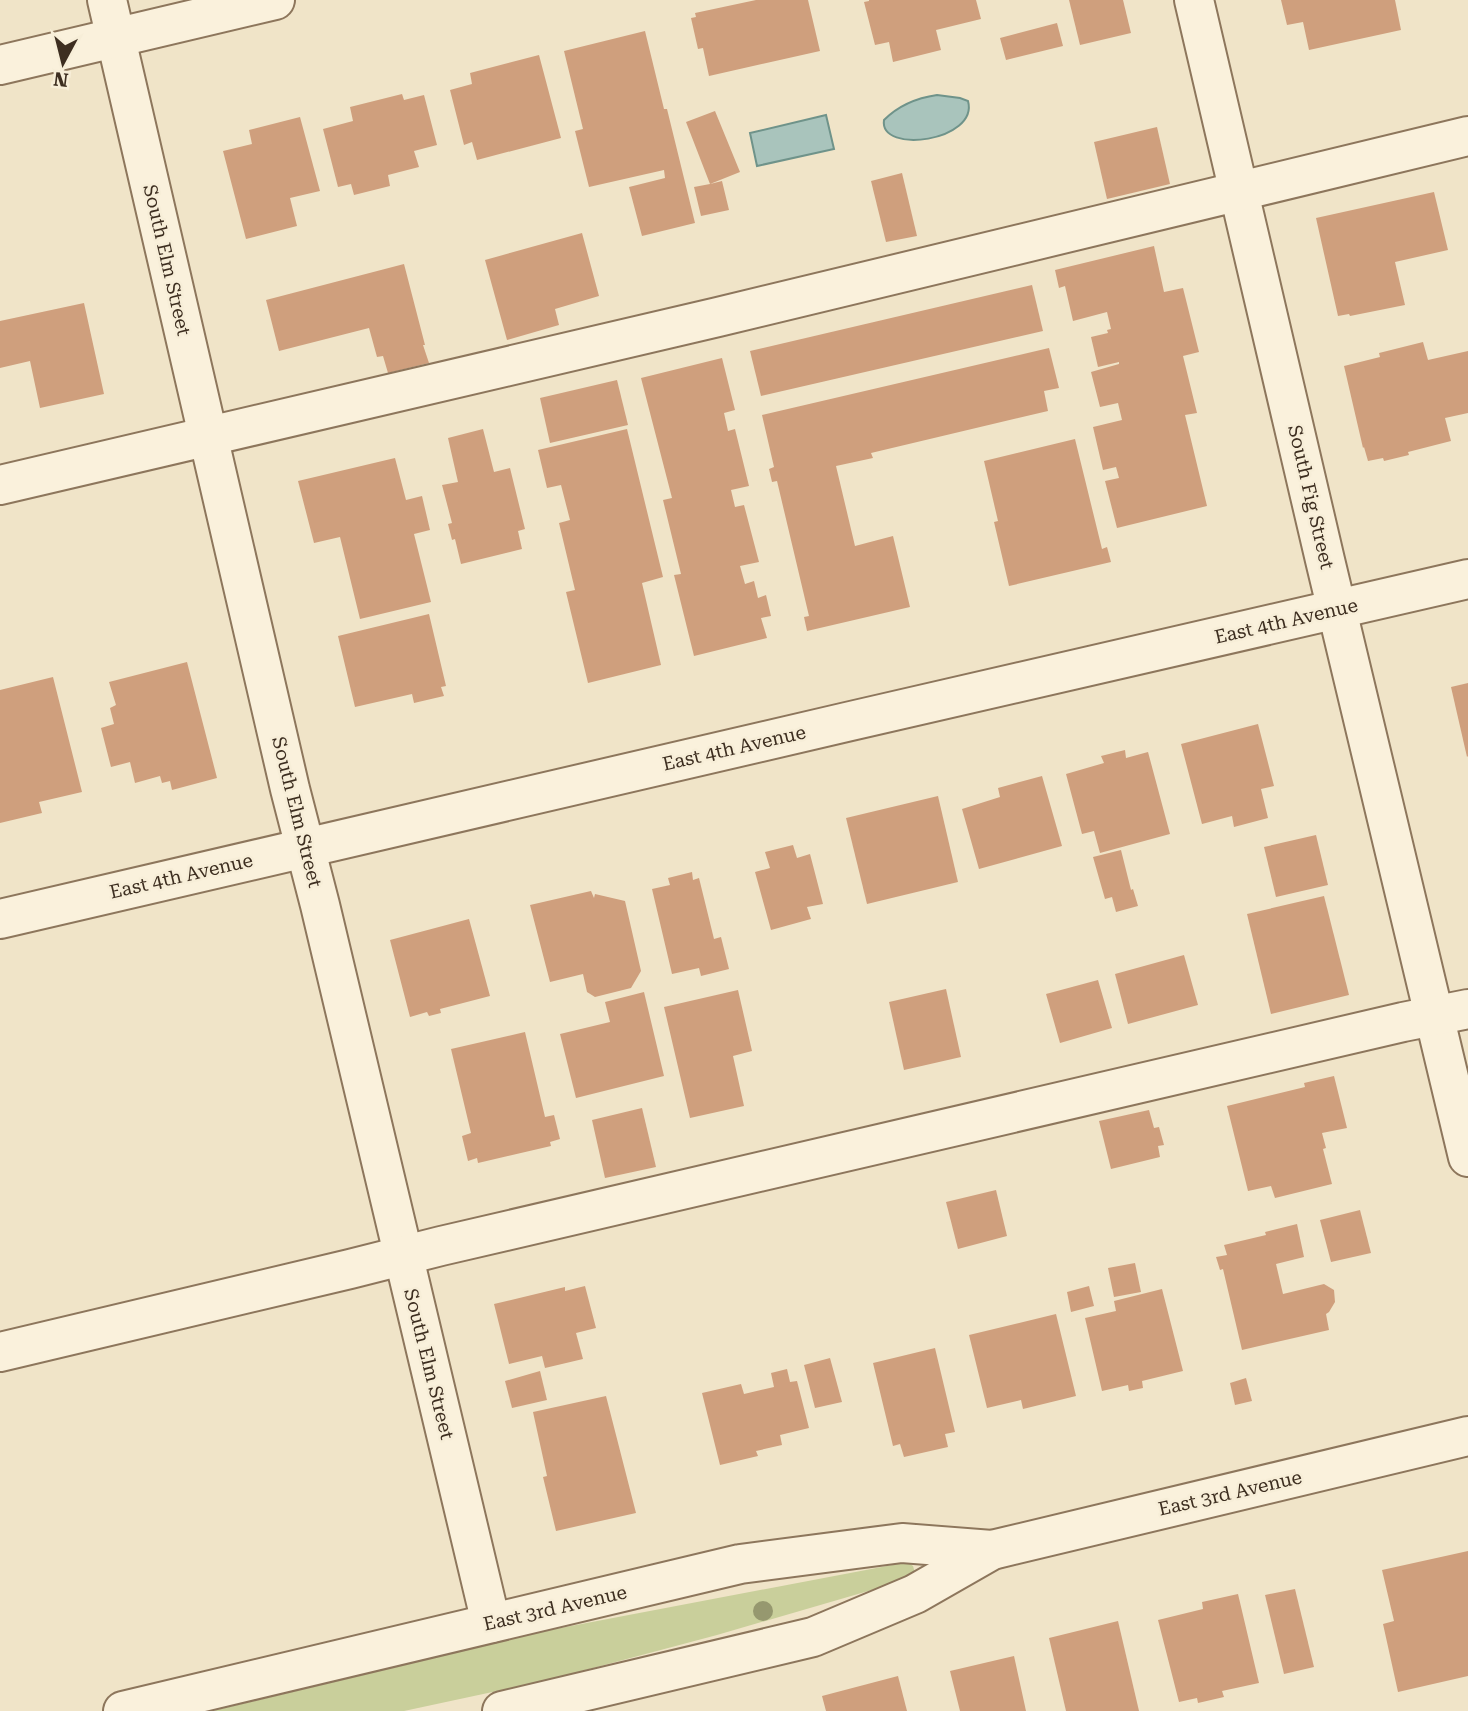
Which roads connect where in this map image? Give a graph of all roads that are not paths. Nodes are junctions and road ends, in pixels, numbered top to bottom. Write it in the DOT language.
graph roads {
  1 [pos="107,0"];
  2 [pos="275,0"];
  3 [pos="1194,0"];
  4 [pos="115,38"];
  5 [pos="0,65"];
  6 [pos="1468,135"];
  7 [pos="1239,190"];
  8 [pos="208,435"];
  9 [pos="0,485"];
  10 [pos="1468,579"];
  11 [pos="1337,610"];
  12 [pos="305,847"];
  13 [pos="0,919"];
  14 [pos="1451,1013"];
  15 [pos="1468,1157"];
  16 [pos="403,1255"];
  17 [pos="0,1352"];
  18 [pos="1468,1436"];
  19 [pos="992,1550"];
  20 [pos="491,1623"];
  21 [pos="509,1710"];
  22 [pos="124,1711"];
  1 -- 4 [label="street, South Elm Street"];
  2 -- 4 [label="street"];
  3 -- 7 [label="street, South Fig Street"];
  4 -- 5 [label="street"];
  4 -- 8 [label="street, South Elm Street"];
  6 -- 7 [label="street"];
  7 -- 8 [label="street"];
  7 -- 11 [label="street, South Fig Street"];
  8 -- 9 [label="street"];
  8 -- 12 [label="street, South Elm Street"];
  10 -- 11 [label="street, East 4th Avenue"];
  11 -- 12 [label="street, East 4th Avenue"];
  11 -- 14 [label="street, South Fig Street"];
  12 -- 13 [label="street, East 4th Avenue"];
  12 -- 16 [label="street, South Elm Street"];
  14 -- 15 [label="street, South Fig Street"];
  14 -- 16 [label="street"];
  16 -- 17 [label="street"];
  16 -- 20 [label="street, South Elm Street"];
  18 -- 19 [label="street, East 3rd Avenue"];
  19 -- 20 [label="street, East 3rd Avenue"];
  19 -- 21 [label="street, East 3rd Avenue"];
  20 -- 22 [label="street, East 3rd Avenue"];
}
